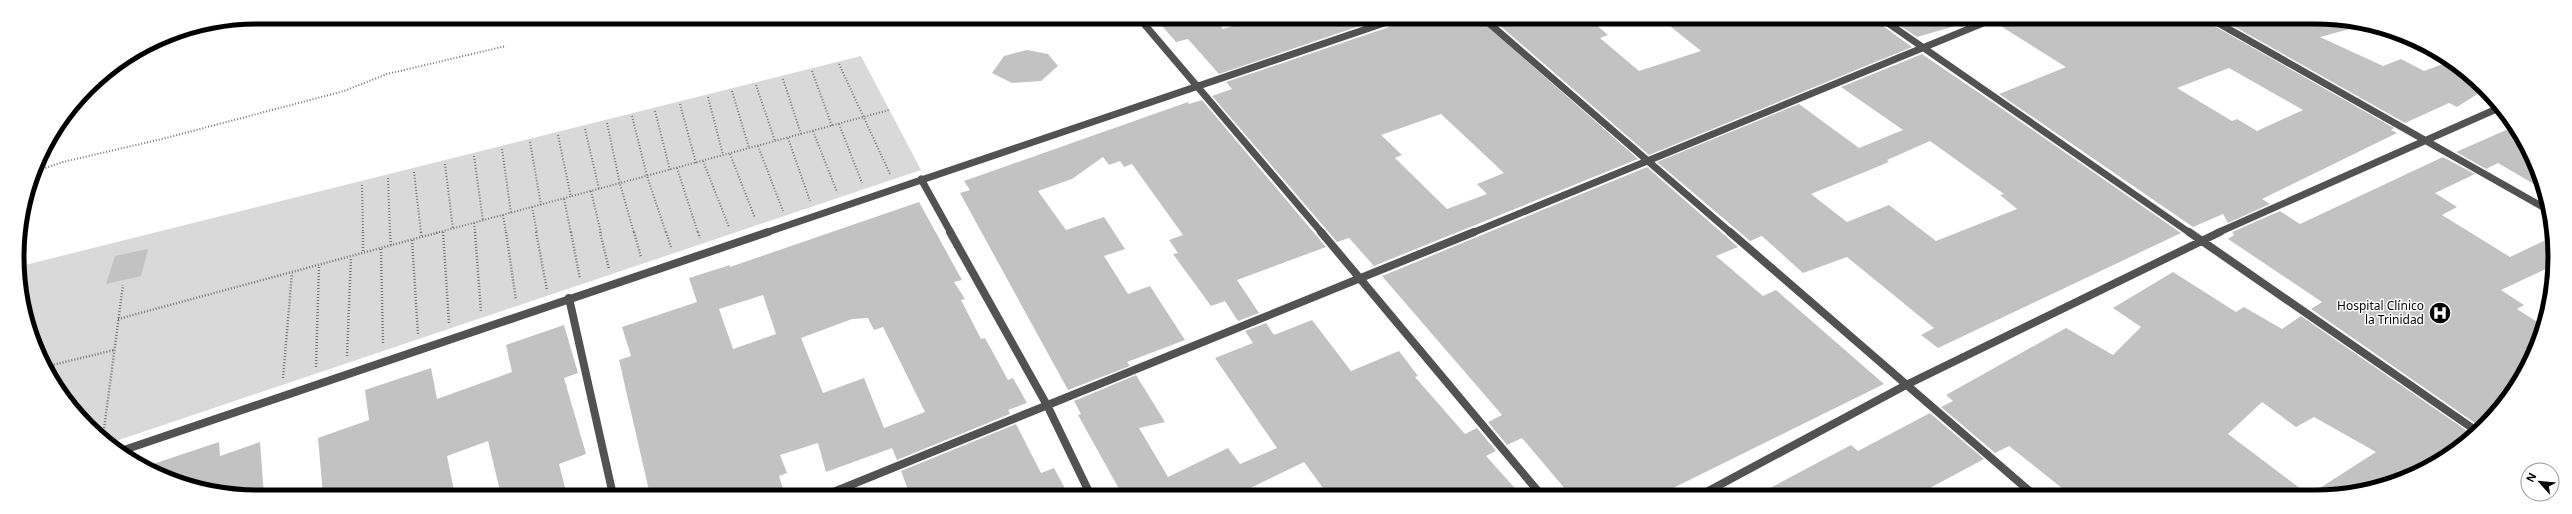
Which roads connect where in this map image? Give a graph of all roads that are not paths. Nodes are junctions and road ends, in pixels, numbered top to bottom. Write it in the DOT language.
graph roads {
  1 [pos="1144,24"];
  2 [pos="1382,24"];
  3 [pos="1490,24"];
  4 [pos="1889,24"];
  5 [pos="1982,24"];
  6 [pos="2220,24"];
  7 [pos="1924,49"];
  8 [pos="1200,87"];
  9 [pos="2495,110"];
  10 [pos="2426,141"];
  11 [pos="1650,160"];
  12 [pos="921,179"];
  13 [pos="2543,207"];
  14 [pos="2203,239"];
  15 [pos="1360,279"];
  16 [pos="569,298"];
  17 [pos="1906,384"];
  18 [pos="1048,407"];
  19 [pos="2473,428"];
  20 [pos="129,452"];
  21 [pos="612,490"];
  22 [pos="839,490"];
  23 [pos="1088,490"];
  24 [pos="1537,490"];
  25 [pos="1710,490"];
  26 [pos="2028,490"];
  1 -- 8 [label="street"];
  2 -- 8 [label="street"];
  3 -- 11 [label="street"];
  4 -- 7 [label="street"];
  5 -- 7 [label="street"];
  6 -- 10 [label="street"];
  7 -- 11 [label="street"];
  7 -- 14 [label="street"];
  8 -- 12 [label="street"];
  8 -- 15 [label="street"];
  9 -- 10 [label="street"];
  10 -- 13 [label="street"];
  10 -- 14 [label="street"];
  11 -- 15 [label="street"];
  11 -- 17 [label="street"];
  12 -- 16 [label="street"];
  12 -- 18 [label="street"];
  14 -- 17 [label="street"];
  14 -- 19 [label="street"];
  15 -- 18 [label="street"];
  15 -- 24 [label="street"];
  16 -- 20 [label="street"];
  16 -- 21 [label="street"];
  17 -- 25 [label="street"];
  17 -- 26 [label="street"];
  18 -- 22 [label="street"];
  18 -- 23 [label="street"];
}
